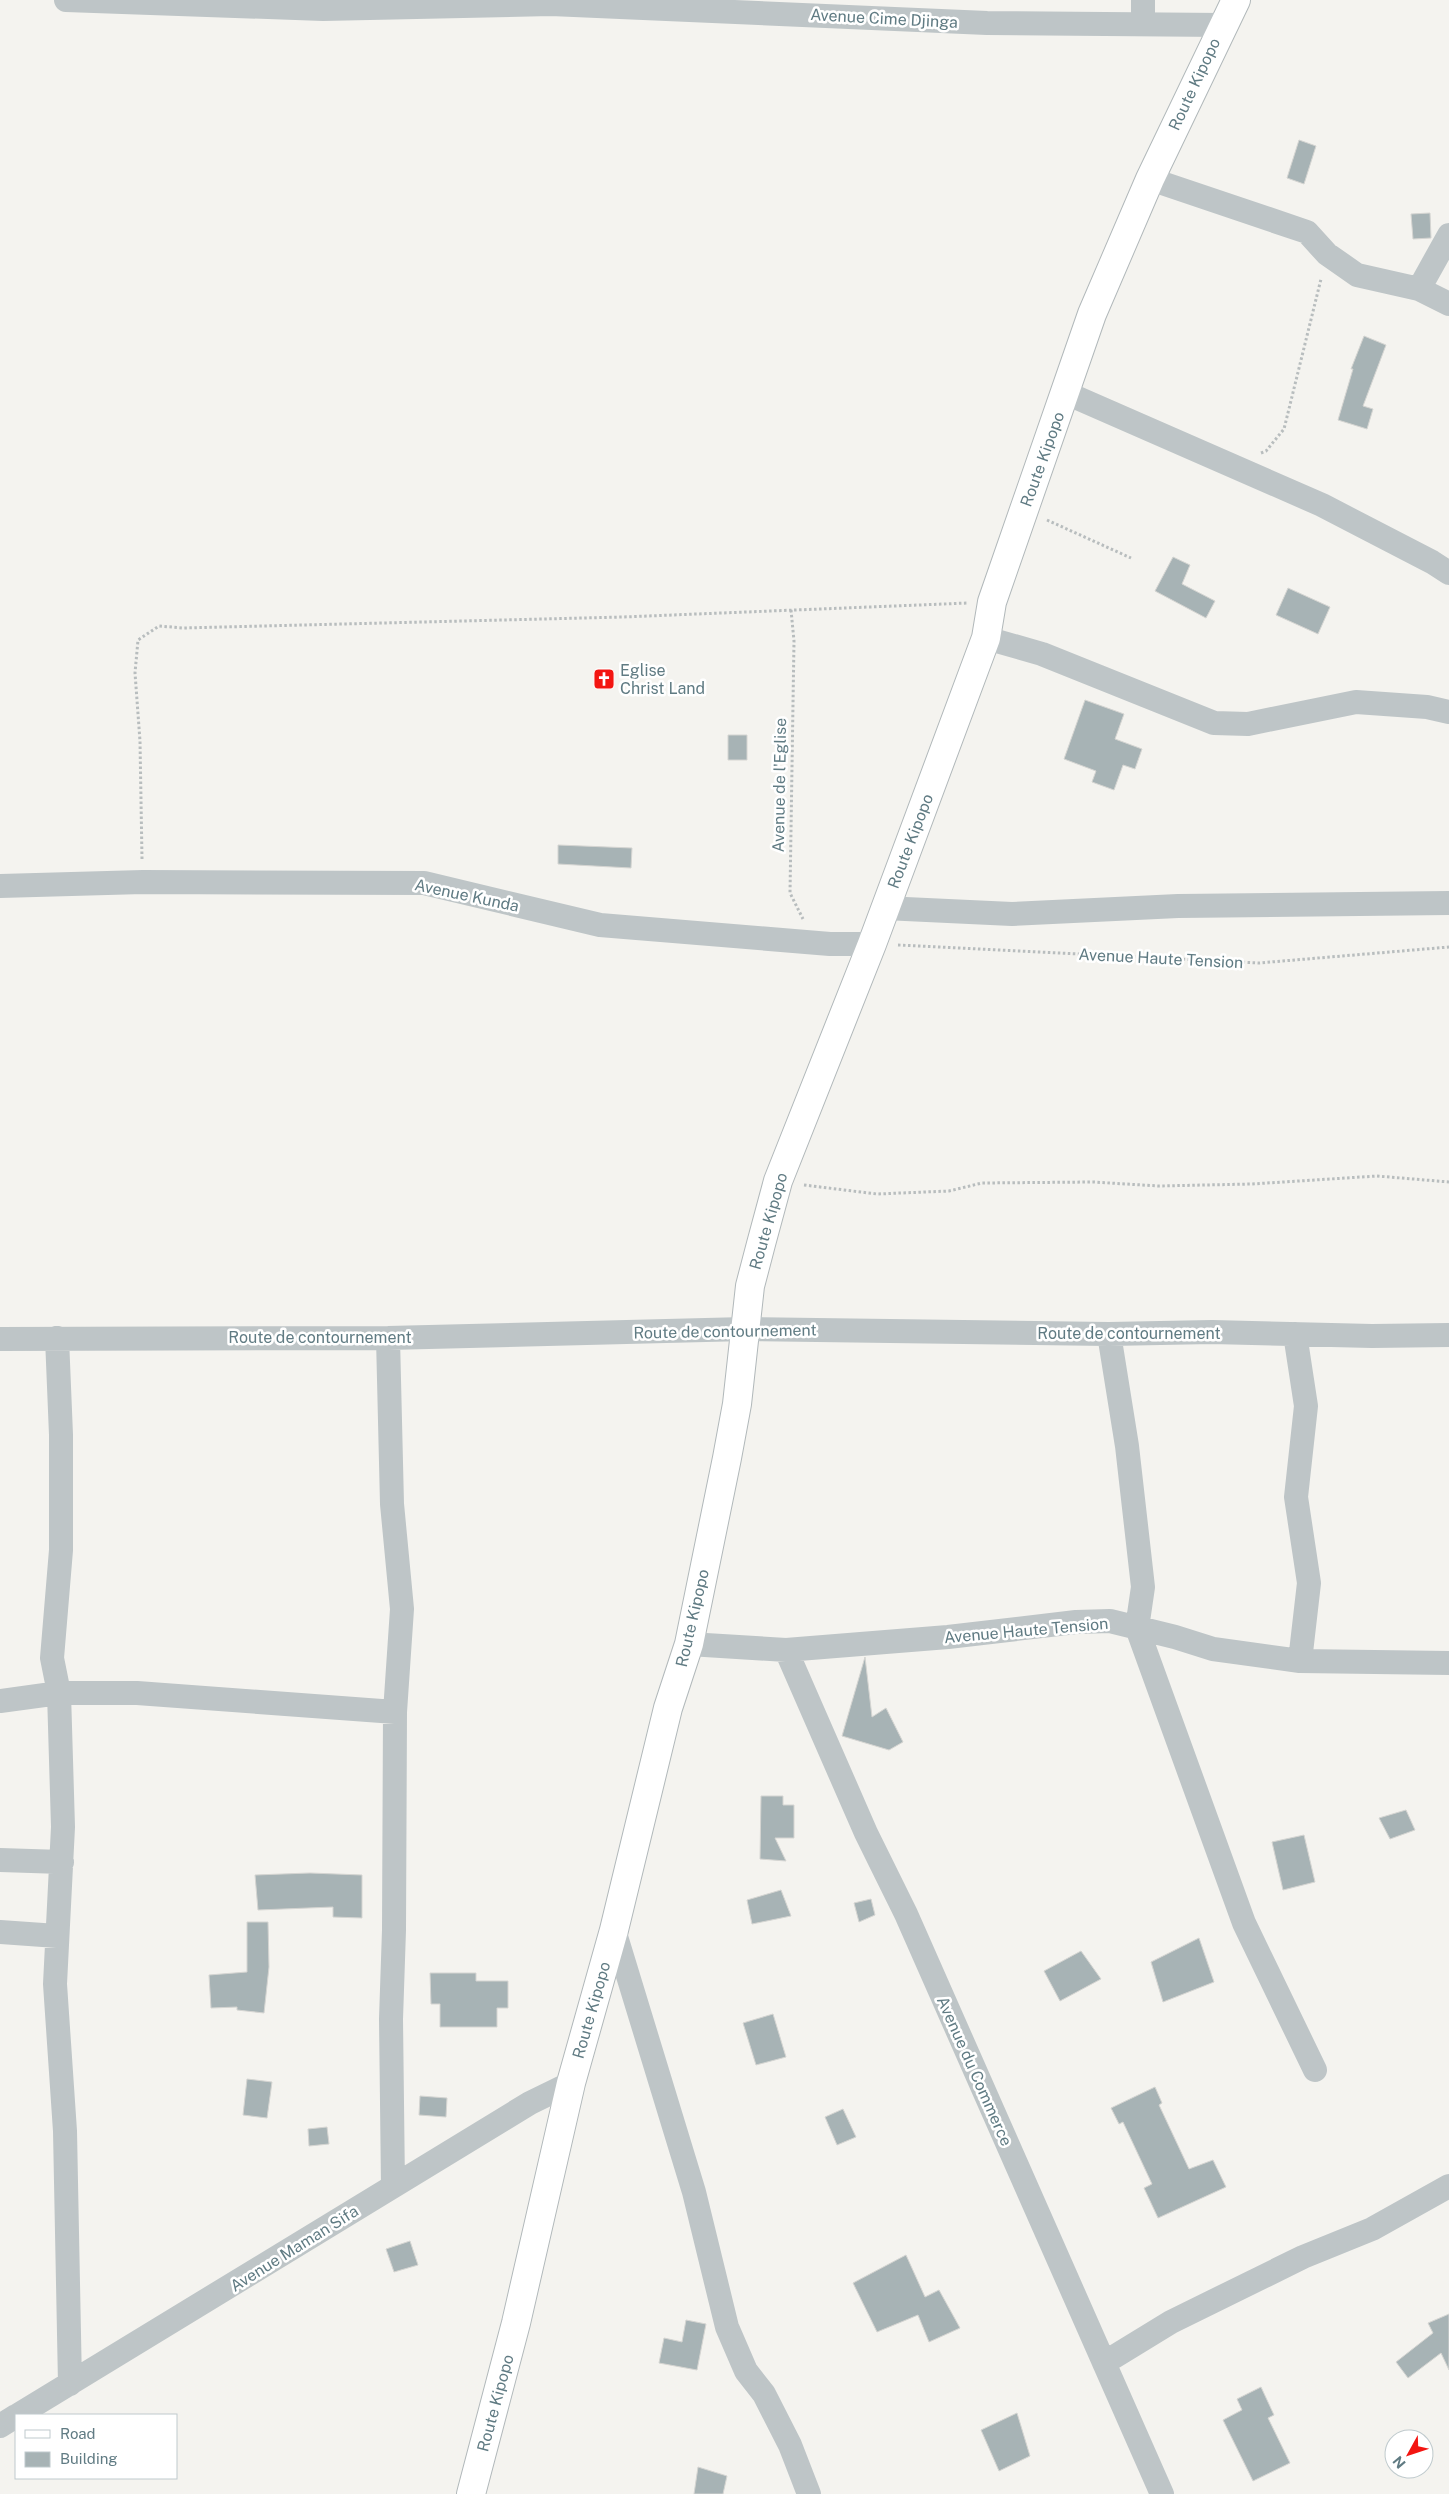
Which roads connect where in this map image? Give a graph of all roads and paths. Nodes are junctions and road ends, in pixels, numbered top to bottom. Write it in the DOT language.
graph roads {
  1 [pos="66,0"];
  2 [pos="1236,0"];
  3 [pos="152,1"];
  4 [pos="790,7"];
  5 [pos="1143,11"];
  6 [pos="1223,25"];
  7 [pos="1150,178"];
  8 [pos="1449,235"];
  9 [pos="1327,254"];
  10 [pos="1419,289"];
  11 [pos="1449,304"];
  12 [pos="1066,393"];
  13 [pos="1233,466"];
  14 [pos="1024,509"];
  15 [pos="1131,558"];
  16 [pos="1449,573"];
  17 [pos="992,602"];
  18 [pos="791,610"];
  19 [pos="986,638"];
  20 [pos="1449,712"];
  21 [pos="143,882"];
  22 [pos="0,886"];
  23 [pos="1449,903"];
  24 [pos="884,908"];
  25 [pos="830,944"];
  26 [pos="872,944"];
  27 [pos="1449,947"];
  28 [pos="778,1182"];
  29 [pos="1449,1182"];
  30 [pos="744,1328"];
  31 [pos="1109,1334"];
  32 [pos="1295,1334"];
  33 [pos="1449,1335"];
  34 [pos="57,1338"];
  35 [pos="388,1338"];
  36 [pos="0,1339"];
  37 [pos="1137,1628"];
  38 [pos="689,1644"];
  39 [pos="786,1650"];
  40 [pos="1300,1661"];
  41 [pos="1449,1663"];
  42 [pos="60,1693"];
  43 [pos="0,1701"];
  44 [pos="395,1712"];
  45 [pos="0,1860"];
  46 [pos="62,1862"];
  47 [pos="614,1930"];
  48 [pos="0,1932"];
  49 [pos="57,1936"];
  50 [pos="1315,2070"];
  51 [pos="571,2083"];
  52 [pos="393,2186"];
  53 [pos="1449,2186"];
  54 [pos="1104,2363"];
  55 [pos="70,2384"];
  56 [pos="20,2414"];
  57 [pos="15,2417"];
  58 [pos="0,2426"];
  59 [pos="471,2494"];
  60 [pos="809,2494"];
  61 [pos="1162,2494"];
  1 -- 3 [label="street, Avenue Cime Djinga"];
  2 -- 6 [label="main road, Route Kipopo"];
  3 -- 4 [label="street, Avenue Cime Djinga"];
  4 -- 5 [label="street, Avenue Cime Djinga"];
  5 -- 6 [label="street, Avenue Cime Djinga"];
  6 -- 7 [label="main road, Route Kipopo"];
  7 -- 9 [label="street"];
  7 -- 12 [label="main road, Route Kipopo"];
  8 -- 10 [label="street"];
  9 -- 10 [label="street"];
  9 -- 13 [label="path"];
  10 -- 11 [label="street"];
  12 -- 13 [label="street"];
  12 -- 14 [label="main road, Route Kipopo"];
  13 -- 16 [label="street"];
  14 -- 15 [label="path"];
  14 -- 17 [label="main road, Route Kipopo"];
  17 -- 18 [label="path"];
  17 -- 19 [label="main road, Route Kipopo"];
  18 -- 21 [label="path"];
  18 -- 25 [label="path, Avenue de l'Eglise"];
  19 -- 20 [label="street"];
  19 -- 24 [label="main road, Route Kipopo"];
  21 -- 22 [label="street, Avenue Kunda"];
  21 -- 25 [label="street, Avenue Kunda"];
  23 -- 24 [label="street"];
  24 -- 26 [label="main road, Route Kipopo"];
  25 -- 26 [label="street, Avenue Kunda"];
  26 -- 27 [label="path, Avenue Haute Tension"];
  26 -- 28 [label="main road, Route Kipopo"];
  28 -- 29 [label="path"];
  28 -- 30 [label="main road, Route Kipopo"];
  30 -- 31 [label="street, Route de contournement"];
  30 -- 35 [label="street, Route de contournement"];
  30 -- 38 [label="main road, Route Kipopo"];
  31 -- 32 [label="street, Route de contournement"];
  31 -- 37 [label="street"];
  32 -- 33 [label="street, Route de contournement"];
  32 -- 40 [label="street"];
  34 -- 35 [label="street, Route de contournement"];
  34 -- 36 [label="street, Route de contournement"];
  34 -- 42 [label="street"];
  35 -- 44 [label="street"];
  37 -- 39 [label="street, Avenue Haute Tension"];
  37 -- 40 [label="street, Avenue Haute Tension"];
  37 -- 50 [label="street"];
  38 -- 39 [label="street, Avenue Haute Tension"];
  38 -- 47 [label="main road, Route Kipopo"];
  39 -- 54 [label="street, Avenue du Commerce"];
  40 -- 41 [label="street, Avenue Haute Tension"];
  42 -- 43 [label="street"];
  42 -- 44 [label="street"];
  42 -- 46 [label="street"];
  44 -- 52 [label="street"];
  45 -- 46 [label="street"];
  46 -- 49 [label="street"];
  47 -- 51 [label="main road, Route Kipopo"];
  47 -- 60 [label="street"];
  48 -- 49 [label="street"];
  49 -- 55 [label="street"];
  51 -- 52 [label="street, Avenue Maman Sifa"];
  51 -- 59 [label="main road, Route Kipopo"];
  52 -- 55 [label="street, Avenue Maman Sifa"];
  53 -- 54 [label="street"];
  54 -- 61 [label="street, Avenue du Commerce"];
  55 -- 56 [label="street, Avenue Maman Sifa"];
  57 -- 58 [label="street, Avenue Maman Sifa"];
}
